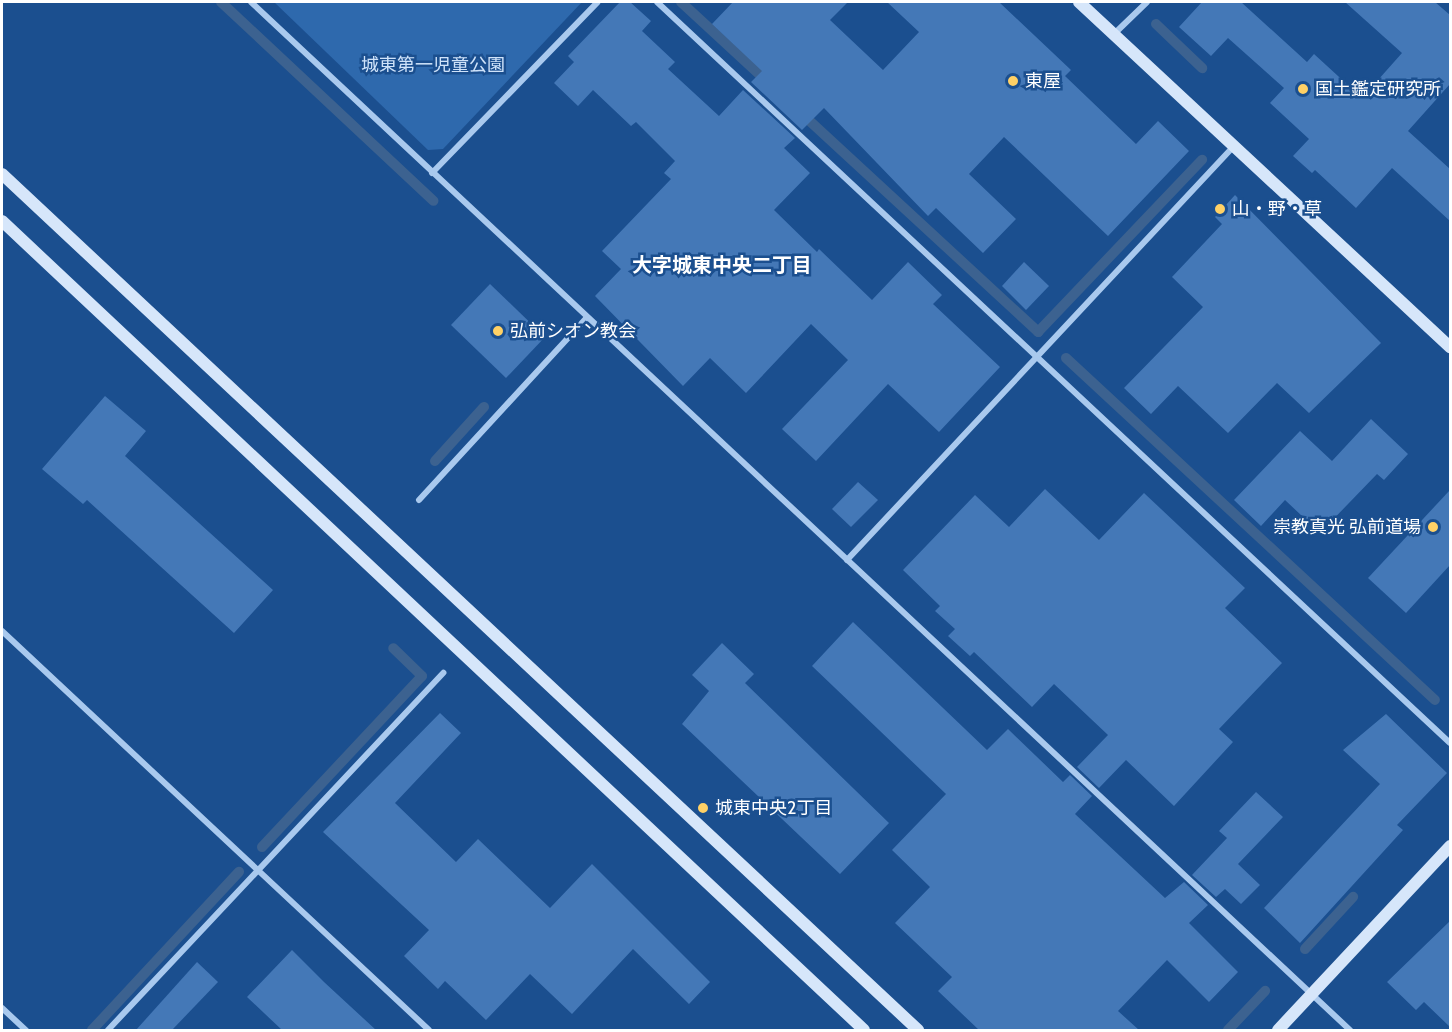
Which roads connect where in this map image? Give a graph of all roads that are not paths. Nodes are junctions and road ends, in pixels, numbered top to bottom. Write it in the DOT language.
graph roads {
  1 [pos="251,2"];
  2 [pos="598,2"];
  3 [pos="657,2"];
  4 [pos="1079,2"];
  5 [pos="1146,2"];
  6 [pos="1114,34"];
  7 [pos="1234,146"];
  8 [pos="432,173"];
  9 [pos="2,174"];
  10 [pos="2,222"];
  11 [pos="587,317"];
  12 [pos="1450,347"];
  13 [pos="1039,358"];
  14 [pos="419,500"];
  15 [pos="847,560"];
  16 [pos="2,631"];
  17 [pos="443,673"];
  18 [pos="1450,743"];
  19 [pos="1450,846"];
  20 [pos="256,868"];
  21 [pos="1311,995"];
  22 [pos="2,1008"];
  23 [pos="26,1030"];
  24 [pos="108,1030"];
  25 [pos="429,1030"];
  26 [pos="864,1030"];
  27 [pos="918,1030"];
  28 [pos="1278,1030"];
  29 [pos="1350,1030"];
  1 -- 8 [label="street"];
  2 -- 8 [label="street"];
  3 -- 13 [label="street"];
  4 -- 6 [label="street"];
  5 -- 6 [label="street"];
  6 -- 7 [label="street"];
  7 -- 12 [label="street"];
  7 -- 13 [label="street"];
  8 -- 11 [label="street"];
  9 -- 27 [label="street"];
  10 -- 26 [label="street"];
  11 -- 14 [label="street"];
  11 -- 15 [label="street"];
  13 -- 15 [label="street"];
  13 -- 18 [label="street"];
  15 -- 21 [label="street"];
  16 -- 20 [label="street"];
  17 -- 20 [label="street"];
  19 -- 21 [label="street"];
  20 -- 24 [label="street"];
  20 -- 25 [label="street"];
  21 -- 28 [label="street"];
  21 -- 29 [label="street"];
  22 -- 23 [label="street"];
}
